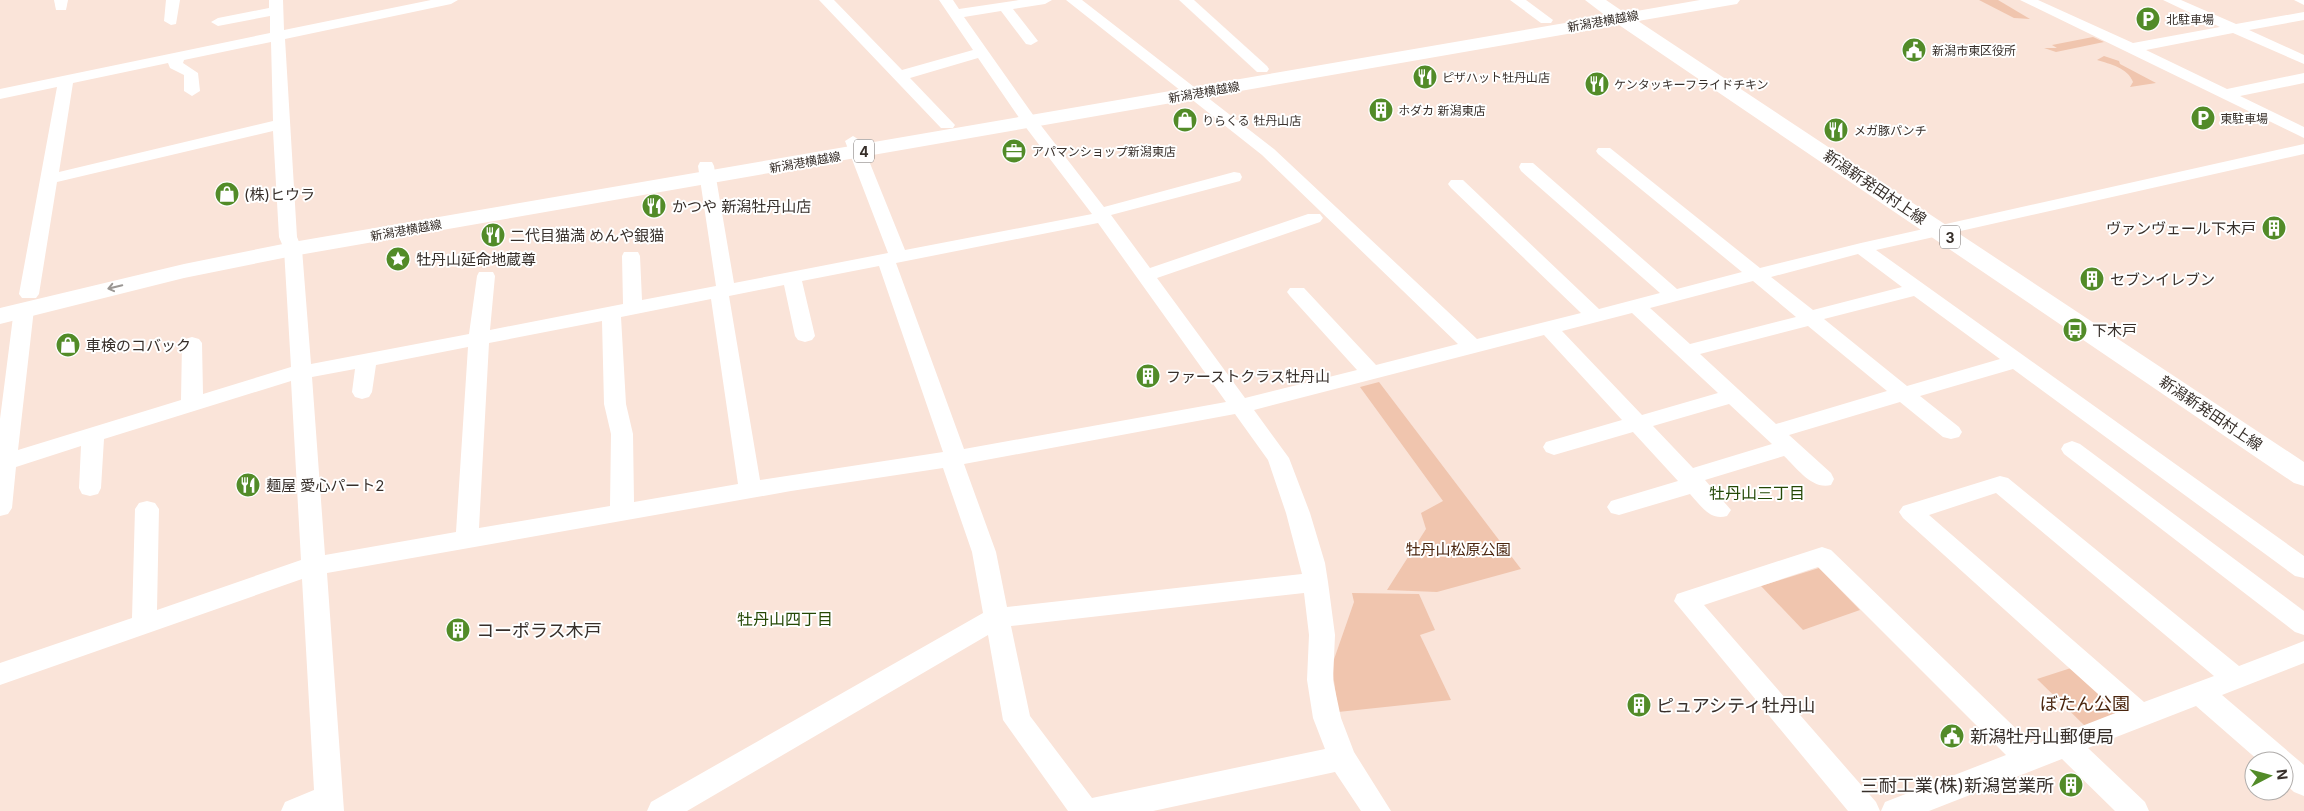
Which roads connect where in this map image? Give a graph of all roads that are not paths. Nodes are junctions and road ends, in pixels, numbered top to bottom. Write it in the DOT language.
graph roads {
  1 [pos="173,0"];
  2 [pos="451,0"];
  3 [pos="826,0"];
  4 [pos="946,0"];
  5 [pos="1045,0"];
  6 [pos="1074,0"];
  7 [pos="1186,0"];
  8 [pos="1517,0"];
  9 [pos="1664,0"];
  10 [pos="1731,0"];
  11 [pos="2027,0"];
  12 [pos="2170,0"];
  13 [pos="276,5"];
  14 [pos="1004,6"];
  15 [pos="1607,9"];
  16 [pos="955,14"];
  17 [pos="2304,16"];
  18 [pos="1546,20"];
  19 [pos="171,21"];
  20 [pos="218,22"];
  21 [pos="2234,29"];
  22 [pos="277,37"];
  23 [pos="1031,41"];
  24 [pos="2131,48"];
  25 [pos="982,52"];
  26 [pos="177,58"];
  27 [pos="2304,60"];
  28 [pos="1262,69"];
  29 [pos="899,76"];
  30 [pos="2304,78"];
  31 [pos="66,81"];
  32 [pos="1187,89"];
  33 [pos="192,91"];
  34 [pos="0,94"];
  35 [pos="2225,94"];
  36 [pos="1027,117"];
  37 [pos="281,124"];
  38 [pos="947,125"];
  39 [pos="2304,133"];
  40 [pos="856,147"];
  41 [pos="2304,149"];
  42 [pos="1604,151"];
  43 [pos="1527,167"];
  44 [pos="707,172"];
  45 [pos="1234,177"];
  46 [pos="49,179"];
  47 [pos="1457,184"];
  48 [pos="1101,215"];
  49 [pos="1314,218"];
  50 [pos="1939,230"];
  51 [pos="290,244"];
  52 [pos="1861,248"];
  53 [pos="631,256"];
  54 [pos="892,259"];
  55 [pos="1757,274"];
  56 [pos="486,276"];
  57 [pos="1146,276"];
  58 [pos="792,278"];
  59 [pos="1917,289"];
  60 [pos="723,291"];
  61 [pos="1297,292"];
  62 [pos="1674,296"];
  63 [pos="0,302"];
  64 [pos="26,302"];
  65 [pos="1636,306"];
  66 [pos="633,308"];
  67 [pos="611,312"];
  68 [pos="0,316"];
  69 [pos="1595,316"];
  70 [pos="1810,318"];
  71 [pos="1549,329"];
  72 [pos="805,336"];
  73 [pos="479,337"];
  74 [pos="192,342"];
  75 [pos="1473,347"];
  76 [pos="1685,352"];
  77 [pos="367,359"];
  78 [pos="2016,361"];
  79 [pos="300,372"];
  80 [pos="1372,373"];
  81 [pos="362,392"];
  82 [pos="1904,394"];
  83 [pos="1734,396"];
  84 [pos="192,405"];
  85 [pos="1242,406"];
  86 [pos="1638,424"];
  87 [pos="1951,432"];
  88 [pos="93,435"];
  89 [pos="1780,440"];
  90 [pos="1554,447"];
  91 [pos="2072,449"];
  92 [pos="953,458"];
  93 [pos="6,462"];
  94 [pos="2304,476"];
  95 [pos="1823,479"];
  96 [pos="1692,481"];
  97 [pos="90,488"];
  98 [pos="750,490"];
  99 [pos="1619,507"];
  100 [pos="0,508"];
  101 [pos="147,509"];
  102 [pos="1720,510"];
  103 [pos="622,512"];
  104 [pos="467,539"];
  105 [pos="313,566"];
  106 [pos="2304,569"];
  107 [pos="1316,582"];
  108 [pos="996,618"];
  109 [pos="144,624"];
  110 [pos="2304,625"];
  111 [pos="2304,652"];
  112 [pos="0,674"];
  113 [pos="2235,678"];
  114 [pos="2199,692"];
  115 [pos="2140,715"];
  116 [pos="2065,744"];
  117 [pos="2267,751"];
  118 [pos="1342,758"];
  119 [pos="2029,759"];
  120 [pos="2294,774"];
  121 [pos="2304,783"];
  122 [pos="329,804"];
  123 [pos="294,811"];
  124 [pos="661,811"];
  125 [pos="1085,811"];
  126 [pos="1092,811"];
  127 [pos="1377,811"];
  128 [pos="1866,811"];
  129 [pos="1895,811"];
  130 [pos="2135,811"];
  1 -- 19 [label="street"];
  2 -- 22 [label="street"];
  3 -- 29 [label="street"];
  4 -- 16 [label="street"];
  5 -- 14 [label="street"];
  6 -- 32 [label="street"];
  7 -- 28 [label="street"];
  8 -- 18 [label="street"];
  9 -- 15 [label="main road, 新潟港横越線 / 4"];
  10 -- 15 [label="main road, 新潟港横越線 / 4"];
  11 -- 24 [label="street"];
  12 -- 21 [label="street"];
  13 -- 20 [label="street"];
  13 -- 22 [label="street"];
  14 -- 16 [label="street"];
  14 -- 23 [label="street"];
  15 -- 18 [label="main road, 新潟港横越線 / 4"];
  15 -- 32 [label="main road, 新潟港横越線 / 4"];
  15 -- 50 [label="main road, 新潟新発田村上線 / 3"];
  16 -- 25 [label="street"];
  17 -- 21 [label="street"];
  18 -- 28 [label="main road, 新潟港横越線 / 4"];
  21 -- 24 [label="street"];
  21 -- 27 [label="street"];
  22 -- 26 [label="street"];
  22 -- 37 [label="street"];
  24 -- 35 [label="street"];
  25 -- 29 [label="street"];
  25 -- 36 [label="street"];
  26 -- 31 [label="street"];
  26 -- 33 [label="street"];
  28 -- 32 [label="main road, 新潟港横越線 / 4"];
  29 -- 38 [label="street"];
  30 -- 35 [label="street"];
  31 -- 34 [label="street"];
  31 -- 46 [label="street"];
  32 -- 36 [label="main road, 新潟港横越線 / 4"];
  32 -- 75 [label="street"];
  35 -- 39 [label="street"];
  36 -- 38 [label="main road, 新潟港横越線 / 4"];
  36 -- 40 [label="main road, 新潟港横越線 / 4"];
  36 -- 48 [label="street"];
  37 -- 46 [label="street"];
  37 -- 51 [label="street"];
  38 -- 40 [label="main road, 新潟港横越線 / 4"];
  40 -- 44 [label="main road, 新潟港横越線 / 4"];
  40 -- 54 [label="street"];
  41 -- 50 [label="street"];
  42 -- 55 [label="street"];
  43 -- 62 [label="street"];
  44 -- 51 [label="main road, 新潟港横越線 / 4"];
  44 -- 60 [label="street"];
  45 -- 48 [label="street"];
  46 -- 64 [label="street"];
  47 -- 69 [label="street"];
  48 -- 54 [label="street"];
  48 -- 57 [label="street"];
  49 -- 57 [label="street"];
  50 -- 52 [label="street"];
  50 -- 94 [label="main road, 新潟新発田村上線 / 3"];
  51 -- 64 [label="main road, 新潟港横越線 / 4"];
  51 -- 79 [label="street"];
  52 -- 55 [label="street"];
  52 -- 59 [label="street"];
  53 -- 66 [label="street"];
  54 -- 58 [label="street"];
  54 -- 92 [label="street"];
  55 -- 62 [label="street"];
  55 -- 70 [label="street"];
  56 -- 73 [label="street"];
  57 -- 85 [label="street"];
  58 -- 60 [label="street"];
  58 -- 72 [label="street"];
  59 -- 70 [label="street"];
  59 -- 78 [label="street"];
  60 -- 66 [label="street"];
  60 -- 98 [label="street"];
  61 -- 80 [label="street"];
  62 -- 65 [label="street"];
  63 -- 64 [label="main road, 新潟港横越線 / 4"];
  64 -- 68 [label="main road, 新潟港横越線 / 4"];
  64 -- 93 [label="street"];
  65 -- 69 [label="street"];
  65 -- 76 [label="street"];
  66 -- 67 [label="street"];
  67 -- 73 [label="street"];
  67 -- 103 [label="street"];
  69 -- 71 [label="street"];
  70 -- 76 [label="street"];
  70 -- 82 [label="street"];
  71 -- 75 [label="street"];
  71 -- 86 [label="street"];
  73 -- 77 [label="street"];
  73 -- 104 [label="street"];
  74 -- 84 [label="street"];
  75 -- 80 [label="street"];
  76 -- 83 [label="street"];
  77 -- 79 [label="street"];
  77 -- 81 [label="street"];
  78 -- 82 [label="street"];
  78 -- 106 [label="street"];
  79 -- 84 [label="street"];
  79 -- 105 [label="street"];
  80 -- 85 [label="street"];
  82 -- 87 [label="street"];
  82 -- 89 [label="street"];
  83 -- 86 [label="street"];
  83 -- 89 [label="street"];
  84 -- 88 [label="street"];
  85 -- 92 [label="street"];
  85 -- 107 [label="street"];
  86 -- 90 [label="street"];
  86 -- 96 [label="street"];
  88 -- 93 [label="street"];
  88 -- 97 [label="street"];
  89 -- 95 [label="street"];
  89 -- 96 [label="street"];
  91 -- 110 [label="street"];
  92 -- 98 [label="street"];
  92 -- 108 [label="street"];
  93 -- 100 [label="street"];
  96 -- 99 [label="street"];
  96 -- 102 [label="street"];
  98 -- 103 [label="street"];
  101 -- 109 [label="street"];
  103 -- 104 [label="street"];
  104 -- 105 [label="street"];
  105 -- 109 [label="street"];
  105 -- 122 [label="street"];
  107 -- 108 [label="street"];
  107 -- 118 [label="street"];
  108 -- 124 [label="street"];
  108 -- 125 [label="street"];
  109 -- 112 [label="street"];
  111 -- 113 [label="street"];
  113 -- 114 [label="street"];
  113 -- 115 [label="street"];
  114 -- 115 [label="street"];
  114 -- 117 [label="street"];
  115 -- 116 [label="street"];
  116 -- 119 [label="street"];
  116 -- 130 [label="street"];
  118 -- 126 [label="street"];
  118 -- 127 [label="street"];
  119 -- 128 [label="street"];
  119 -- 129 [label="street"];
  120 -- 121 [label="street"];
  122 -- 123 [label="street"];
}
